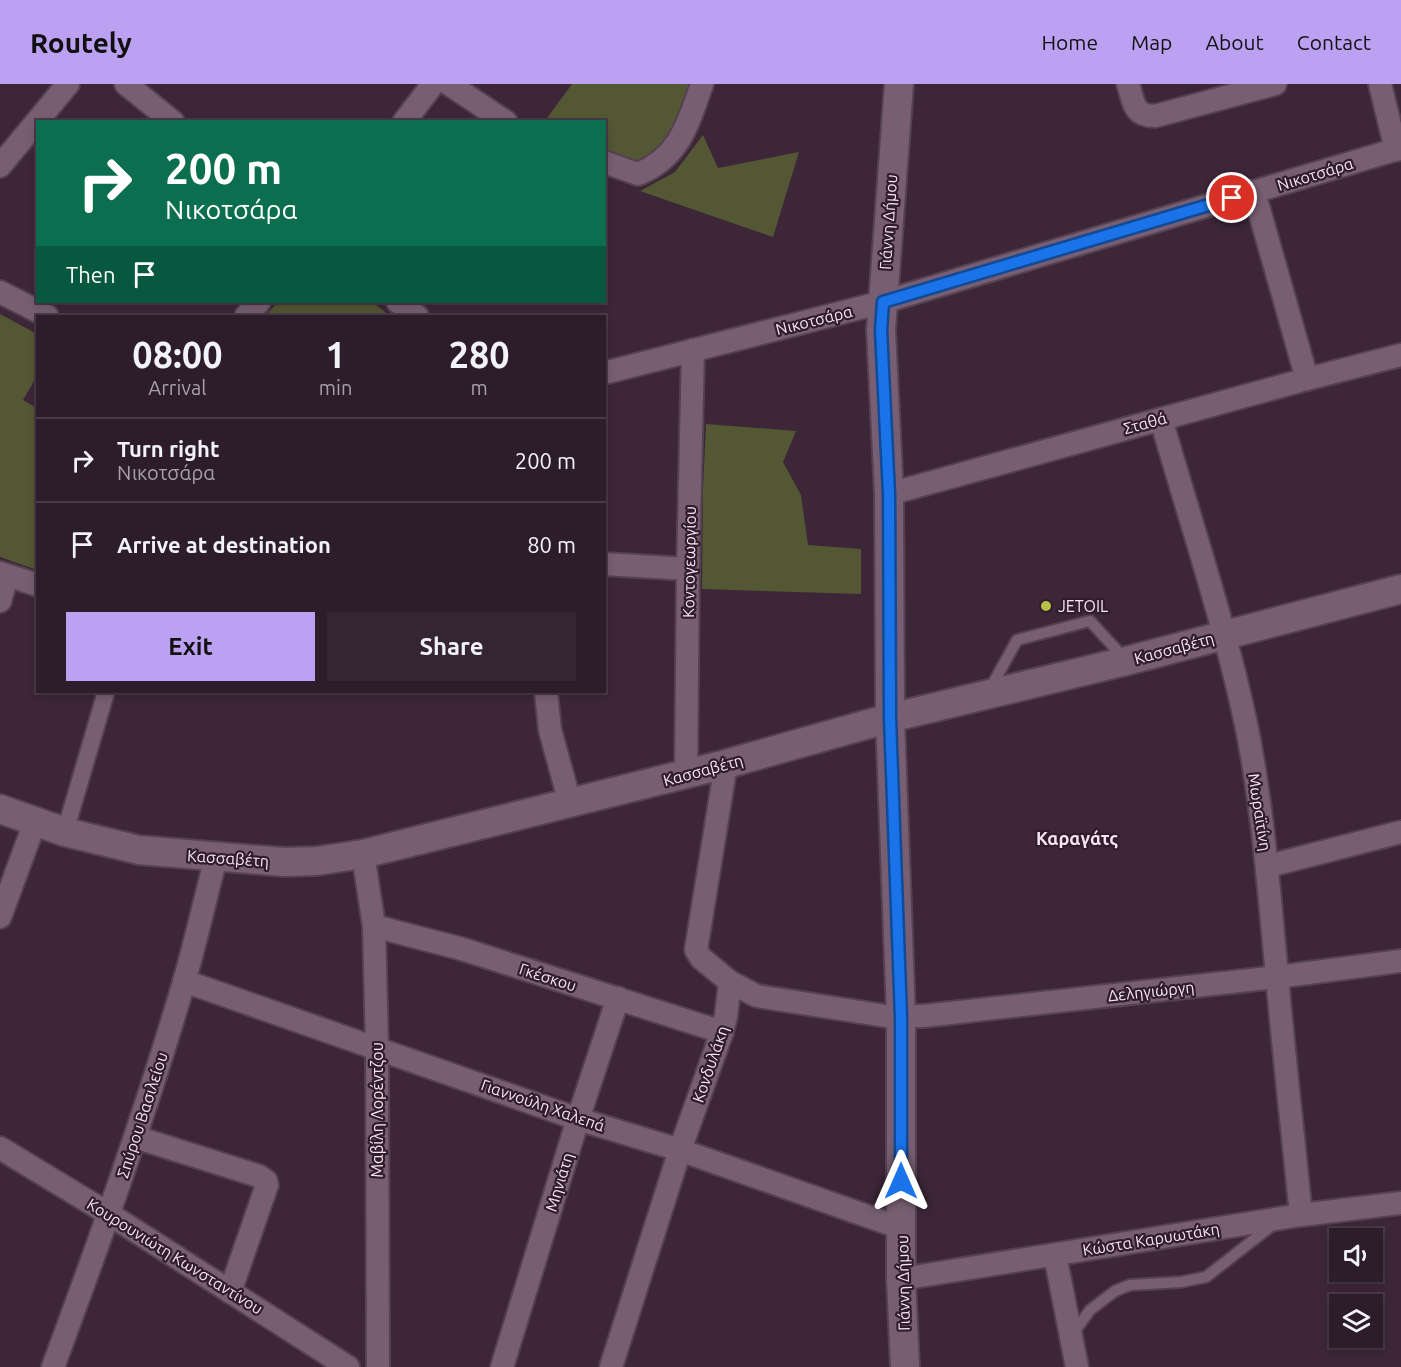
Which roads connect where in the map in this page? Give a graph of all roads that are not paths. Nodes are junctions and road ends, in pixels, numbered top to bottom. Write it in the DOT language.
graph roads {
  1 [pos="68,84"];
  2 [pos="126,84"];
  3 [pos="434,84"];
  4 [pos="449,84"];
  5 [pos="702,84"];
  6 [pos="899,84"];
  7 [pos="1128,84"];
  8 [pos="1275,84"];
  9 [pos="1380,84"];
  10 [pos="38,120"];
  11 [pos="171,120"];
  12 [pos="406,120"];
  13 [pos="503,120"];
  14 [pos="36,123"];
  15 [pos="1398,149"];
  16 [pos="606,163"];
  17 [pos="0,166"];
  18 [pos="1254,192"];
  19 [pos="0,292"];
  20 [pos="883,302"];
  21 [pos="258,303"];
  22 [pos="399,303"];
  23 [pos="45,315"];
  24 [pos="247,315"];
  25 [pos="416,315"];
  26 [pos="693,350"];
  27 [pos="1401,355"];
  28 [pos="606,372"];
  29 [pos="1307,378"];
  30 [pos="1161,419"];
  31 [pos="889,494"];
  32 [pos="606,564"];
  33 [pos="688,569"];
  34 [pos="4,575"];
  35 [pos="36,584"];
  36 [pos="1401,589"];
  37 [pos="0,601"];
  38 [pos="1224,635"];
  39 [pos="1126,661"];
  40 [pos="106,693"];
  41 [pos="546,693"];
  42 [pos="987,695"];
  43 [pos="890,718"];
  44 [pos="726,764"];
  45 [pos="686,774"];
  46 [pos="570,803"];
  47 [pos="0,809"];
  48 [pos="35,822"];
  49 [pos="65,832"];
  50 [pos="1401,832"];
  51 [pos="363,854"];
  52 [pos="216,858"];
  53 [pos="1268,866"];
  54 [pos="0,916"];
  55 [pos="374,926"];
  56 [pos="1401,961"];
  57 [pos="1277,977"];
  58 [pos="184,981"];
  59 [pos="730,982"];
  60 [pos="618,998"];
  61 [pos="901,1017"];
  62 [pos="722,1032"];
  63 [pos="377,1047"];
  64 [pos="578,1119"];
  65 [pos="135,1137"];
  66 [pos="0,1148"];
  67 [pos="680,1150"];
  68 [pos="1401,1203"];
  69 [pos="109,1214"];
  70 [pos="1290,1217"];
  71 [pos="901,1228"];
  72 [pos="1055,1255"];
  73 [pos="901,1279"];
  74 [pos="230,1292"];
  75 [pos="1071,1336"];
  76 [pos="53,1367"];
  77 [pos="348,1367"];
  78 [pos="378,1367"];
  79 [pos="502,1367"];
  80 [pos="611,1367"];
  81 [pos="905,1367"];
  82 [pos="1077,1367"];
  1 -- 10 [label="street"];
  2 -- 11 [label="street"];
  3 -- 12 [label="street"];
  4 -- 13 [label="street"];
  5 -- 16 [label="street"];
  6 -- 20 [label="street, Γιάννη Δήμου"];
  7 -- 8 [label="street"];
  9 -- 15 [label="street"];
  14 -- 17 [label="street"];
  15 -- 18 [label="street, Νικοτσάρα"];
  18 -- 20 [label="street, Νικοτσάρα"];
  18 -- 29 [label="street"];
  19 -- 23 [label="street"];
  20 -- 26 [label="street, Νικοτσάρα"];
  20 -- 31 [label="street, Γιάννη Δήμου"];
  21 -- 24 [label="street"];
  22 -- 25 [label="street"];
  26 -- 28 [label="street, Νικοτσάρα"];
  26 -- 33 [label="street, Κοντογεωργίου"];
  27 -- 29 [label="street, Σταθά"];
  29 -- 30 [label="street, Σταθά"];
  30 -- 31 [label="street, Σταθά"];
  30 -- 38 [label="street, Μωραϊτίνη"];
  31 -- 43 [label="street, Γιάννη Δήμου"];
  32 -- 33 [label="street"];
  33 -- 45 [label="street, Κοντογεωργίου"];
  34 -- 35 [label="street"];
  34 -- 37 [label="street"];
  36 -- 38 [label="street, Κασσαβέτη"];
  38 -- 39 [label="street, Κασσαβέτη"];
  38 -- 53 [label="street, Μωραϊτίνη"];
  39 -- 42 [label="street, Κασσαβέτη"];
  39 -- 42 [label="lane"];
  40 -- 49 [label="street"];
  41 -- 46 [label="street"];
  42 -- 43 [label="street, Κασσαβέτη"];
  43 -- 44 [label="street, Κασσαβέτη"];
  43 -- 61 [label="street, Γιάννη Δήμου"];
  44 -- 45 [label="street, Κασσαβέτη"];
  44 -- 59 [label="street"];
  45 -- 46 [label="street, Κασσαβέτη"];
  46 -- 51 [label="street, Κασσαβέτη"];
  47 -- 48 [label="street, Κασσαβέτη"];
  48 -- 49 [label="street, Κασσαβέτη"];
  48 -- 54 [label="street"];
  49 -- 52 [label="street, Κασσαβέτη"];
  50 -- 53 [label="street"];
  51 -- 52 [label="street, Κασσαβέτη"];
  51 -- 55 [label="street, Μαβίλη Λορέντζου"];
  52 -- 58 [label="street, Σπύρου Βασιλείου"];
  53 -- 57 [label="street, Μωραϊτίνη"];
  55 -- 60 [label="street, Γκέσκου"];
  55 -- 63 [label="street, Μαβίλη Λορέντζου"];
  56 -- 57 [label="street, Δεληγιώργη"];
  57 -- 61 [label="street, Δεληγιώργη"];
  57 -- 70 [label="street, Μωραϊτίνη"];
  58 -- 63 [label="street, Γιαννούλη Χαλεπά"];
  58 -- 65 [label="street, Σπύρου Βασιλείου"];
  59 -- 61 [label="street"];
  59 -- 62 [label="street, Κονδυλάκη"];
  60 -- 62 [label="street, Γκέσκου"];
  60 -- 64 [label="street, Μηνιάτη"];
  61 -- 71 [label="street, Γιάννη Δήμου"];
  62 -- 67 [label="street, Κονδυλάκη"];
  63 -- 64 [label="street, Γιαννούλη Χαλεπά"];
  63 -- 78 [label="street, Μαβίλη Λορέντζου"];
  64 -- 67 [label="street, Γιαννούλη Χαλεπά"];
  64 -- 79 [label="street, Μηνιάτη"];
  65 -- 69 [label="street, Σπύρου Βασιλείου"];
  65 -- 74 [label="street"];
  66 -- 69 [label="street, Κουρουνιώτη Κωνσταντίνου"];
  67 -- 71 [label="street, Γιαννούλη Χαλεπά"];
  67 -- 80 [label="street, Κονδυλάκη"];
  68 -- 70 [label="street, Κώστα Καρυωτάκη"];
  69 -- 74 [label="street, Κουρουνιώτη Κωνσταντίνου"];
  69 -- 76 [label="street, Σπύρου Βασιλείου"];
  70 -- 72 [label="street, Κώστα Καρυωτάκη"];
  70 -- 75 [label="lane"];
  71 -- 73 [label="street, Γιάννη Δήμου"];
  72 -- 73 [label="street, Κώστα Καρυωτάκη"];
  72 -- 75 [label="street"];
  73 -- 81 [label="street, Γιάννη Δήμου"];
  74 -- 77 [label="street, Κουρουνιώτη Κωνσταντίνου"];
  75 -- 82 [label="street"];
}
